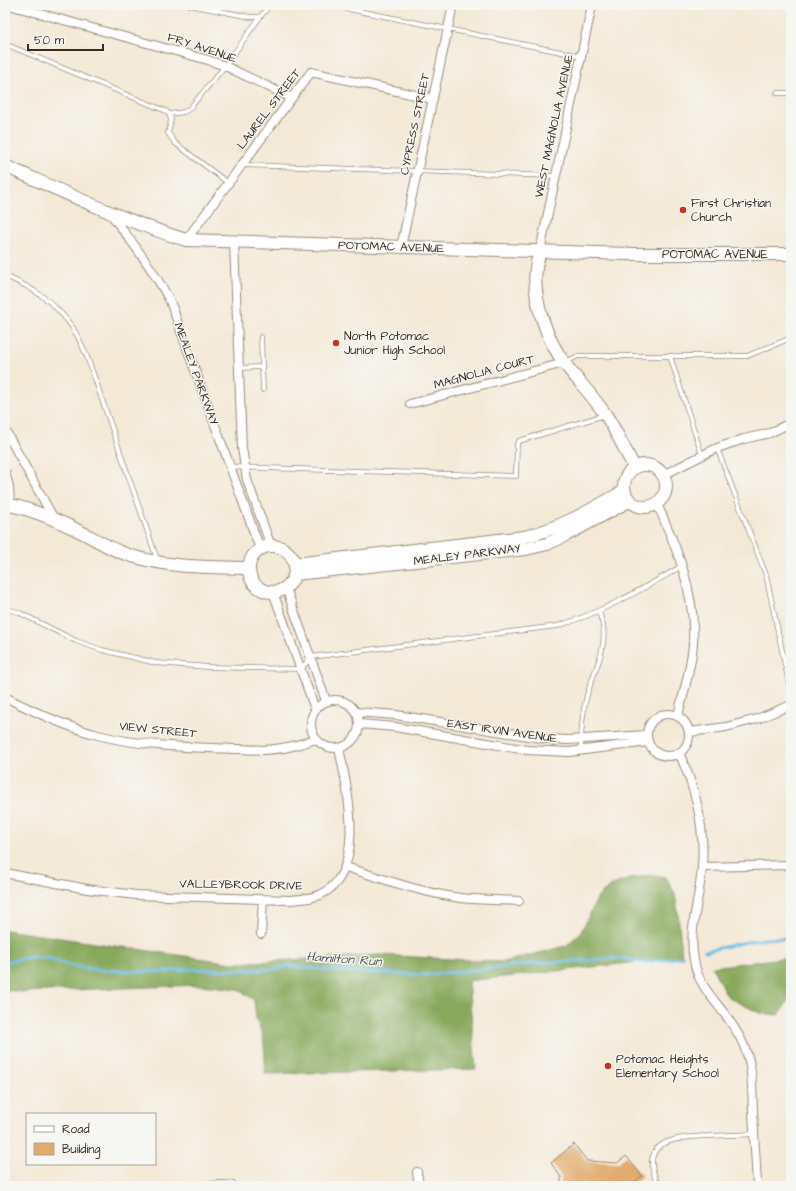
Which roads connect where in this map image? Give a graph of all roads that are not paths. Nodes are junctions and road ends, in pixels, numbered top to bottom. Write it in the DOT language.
graph roads {
  1 [pos="9,5"];
  2 [pos="190,5"];
  3 [pos="270,5"];
  4 [pos="329,5"];
  5 [pos="453,5"];
  6 [pos="592,5"];
  7 [pos="260,17"];
  8 [pos="448,30"];
  9 [pos="5,44"];
  10 [pos="581,56"];
  11 [pos="225,66"];
  12 [pos="777,93"];
  13 [pos="791,93"];
  14 [pos="292,98"];
  15 [pos="433,99"];
  16 [pos="170,114"];
  17 [pos="243,165"];
  18 [pos="5,166"];
  19 [pos="418,172"];
  20 [pos="556,176"];
  21 [pos="229,184"];
  22 [pos="108,211"];
  23 [pos="186,240"];
  24 [pos="234,242"];
  25 [pos="401,248"];
  26 [pos="540,252"];
  27 [pos="790,256"];
  28 [pos="5,276"];
  29 [pos="262,337"];
  30 [pos="791,338"];
  31 [pos="670,356"];
  32 [pos="564,363"];
  33 [pos="262,367"];
  34 [pos="238,368"];
  35 [pos="262,390"];
  36 [pos="410,404"];
  37 [pos="606,415"];
  38 [pos="790,425"];
  39 [pos="5,430"];
  40 [pos="716,448"];
  41 [pos="702,455"];
  42 [pos="230,467"];
  43 [pos="634,467"];
  44 [pos="244,468"];
  45 [pos="5,472"];
  46 [pos="663,475"];
  47 [pos="627,496"];
  48 [pos="657,504"];
  49 [pos="7,505"];
  50 [pos="54,519"];
  51 [pos="543,532"];
  52 [pos="547,544"];
  53 [pos="266,548"];
  54 [pos="382,553"];
  55 [pos="159,563"];
  56 [pos="384,565"];
  57 [pos="682,565"];
  58 [pos="249,568"];
  59 [pos="295,569"];
  60 [pos="286,588"];
  61 [pos="273,592"];
  62 [pos="5,608"];
  63 [pos="599,612"];
  64 [pos="311,657"];
  65 [pos="301,669"];
  66 [pos="791,693"];
  67 [pos="5,697"];
  68 [pos="326,701"];
  69 [pos="791,705"];
  70 [pos="315,709"];
  71 [pos="357,712"];
  72 [pos="678,715"];
  73 [pos="360,724"];
  74 [pos="690,732"];
  75 [pos="647,738"];
  76 [pos="315,739"];
  77 [pos="581,740"];
  78 [pos="339,748"];
  79 [pos="581,750"];
  80 [pos="679,753"];
  81 [pos="791,865"];
  82 [pos="346,867"];
  83 [pos="702,867"];
  84 [pos="5,873"];
  85 [pos="263,899"];
  86 [pos="520,901"];
  87 [pos="261,934"];
  88 [pos="754,1134"];
  89 [pos="417,1172"];
  90 [pos="210,1186"];
  91 [pos="233,1186"];
  92 [pos="419,1186"];
  93 [pos="659,1186"];
  94 [pos="757,1186"];
  1 -- 11 [label="street, FRY AVENUE"];
  2 -- 7 [label="lane"];
  3 -- 7 [label="lane"];
  4 -- 8 [label="lane"];
  5 -- 8 [label="street, CYPRESS STREET"];
  6 -- 10 [label="street, WEST MAGNOLIA AVENUE"];
  7 -- 11 [label="lane"];
  8 -- 10 [label="lane"];
  8 -- 15 [label="street, CYPRESS STREET"];
  9 -- 16 [label="lane"];
  10 -- 20 [label="street, WEST MAGNOLIA AVENUE"];
  11 -- 14 [label="street, FRY AVENUE"];
  11 -- 16 [label="lane"];
  12 -- 13 [label="lane"];
  14 -- 15 [label="street, LAUREL STREET"];
  14 -- 17 [label="street, LAUREL STREET"];
  15 -- 19 [label="street, CYPRESS STREET"];
  16 -- 21 [label="lane"];
  17 -- 19 [label="lane"];
  17 -- 21 [label="street, LAUREL STREET"];
  18 -- 22 [label="street, POTOMAC AVENUE"];
  19 -- 20 [label="lane"];
  19 -- 25 [label="street, CYPRESS STREET"];
  20 -- 26 [label="street, WEST MAGNOLIA AVENUE"];
  21 -- 23 [label="street, LAUREL STREET"];
  22 -- 23 [label="street, POTOMAC AVENUE"];
  22 -- 42 [label="street, MEALEY PARKWAY"];
  23 -- 24 [label="street, POTOMAC AVENUE"];
  24 -- 25 [label="street, POTOMAC AVENUE"];
  24 -- 34 [label="street"];
  25 -- 26 [label="street, POTOMAC AVENUE"];
  26 -- 27 [label="street, POTOMAC AVENUE"];
  26 -- 32 [label="street"];
  28 -- 55 [label="lane"];
  29 -- 33 [label="lane"];
  30 -- 31 [label="lane"];
  31 -- 32 [label="lane"];
  31 -- 41 [label="lane"];
  32 -- 36 [label="street, MAGNOLIA COURT"];
  32 -- 37 [label="street"];
  33 -- 34 [label="lane"];
  33 -- 35 [label="lane"];
  34 -- 44 [label="street"];
  37 -- 43 [label="street"];
  37 -- 44 [label="lane"];
  38 -- 40 [label="street"];
  39 -- 50 [label="street"];
  40 -- 41 [label="street"];
  40 -- 66 [label="lane"];
  41 -- 46 [label="street"];
  42 -- 44 [label="lane"];
  42 -- 53 [label="street, MEALEY PARKWAY"];
  43 -- 46 [label="street"];
  43 -- 47 [label="street"];
  44 -- 53 [label="street"];
  45 -- 49 [label="street"];
  46 -- 48 [label="street"];
  47 -- 48 [label="street"];
  47 -- 51 [label="street, MEALEY PARKWAY"];
  47 -- 52 [label="street, MEALEY PARKWAY"];
  48 -- 57 [label="street"];
  49 -- 50 [label="street"];
  50 -- 55 [label="street"];
  51 -- 52 [label="lane"];
  51 -- 54 [label="street, MEALEY PARKWAY"];
  52 -- 56 [label="street, MEALEY PARKWAY"];
  53 -- 58 [label="street"];
  53 -- 59 [label="street"];
  54 -- 56 [label="lane"];
  54 -- 59 [label="street, MEALEY PARKWAY"];
  55 -- 58 [label="street"];
  56 -- 59 [label="street, MEALEY PARKWAY"];
  57 -- 63 [label="lane"];
  57 -- 72 [label="street"];
  58 -- 61 [label="street"];
  59 -- 60 [label="street"];
  60 -- 61 [label="street"];
  60 -- 64 [label="street"];
  61 -- 65 [label="street"];
  62 -- 65 [label="lane"];
  63 -- 64 [label="lane"];
  63 -- 77 [label="lane"];
  64 -- 65 [label="lane"];
  64 -- 68 [label="street"];
  65 -- 70 [label="street"];
  67 -- 76 [label="street, VIEW STREET"];
  68 -- 70 [label="street"];
  68 -- 71 [label="street"];
  69 -- 74 [label="street"];
  70 -- 76 [label="street"];
  71 -- 73 [label="street"];
  71 -- 77 [label="street, EAST IRVIN AVENUE"];
  72 -- 74 [label="street"];
  72 -- 75 [label="street"];
  73 -- 78 [label="street"];
  73 -- 79 [label="street, EAST IRVIN AVENUE"];
  74 -- 80 [label="street"];
  75 -- 77 [label="street, EAST IRVIN AVENUE"];
  75 -- 79 [label="street, EAST IRVIN AVENUE"];
  75 -- 80 [label="street"];
  76 -- 78 [label="street"];
  77 -- 79 [label="lane"];
  78 -- 82 [label="street, VALLEYBROOK DRIVE"];
  80 -- 83 [label="street"];
  81 -- 83 [label="street"];
  82 -- 85 [label="street, VALLEYBROOK DRIVE"];
  82 -- 86 [label="street"];
  83 -- 88 [label="street"];
  84 -- 85 [label="street, VALLEYBROOK DRIVE"];
  85 -- 87 [label="street"];
  88 -- 93 [label="lane"];
  88 -- 94 [label="street"];
  89 -- 92 [label="street"];
  90 -- 91 [label="street"];
}
